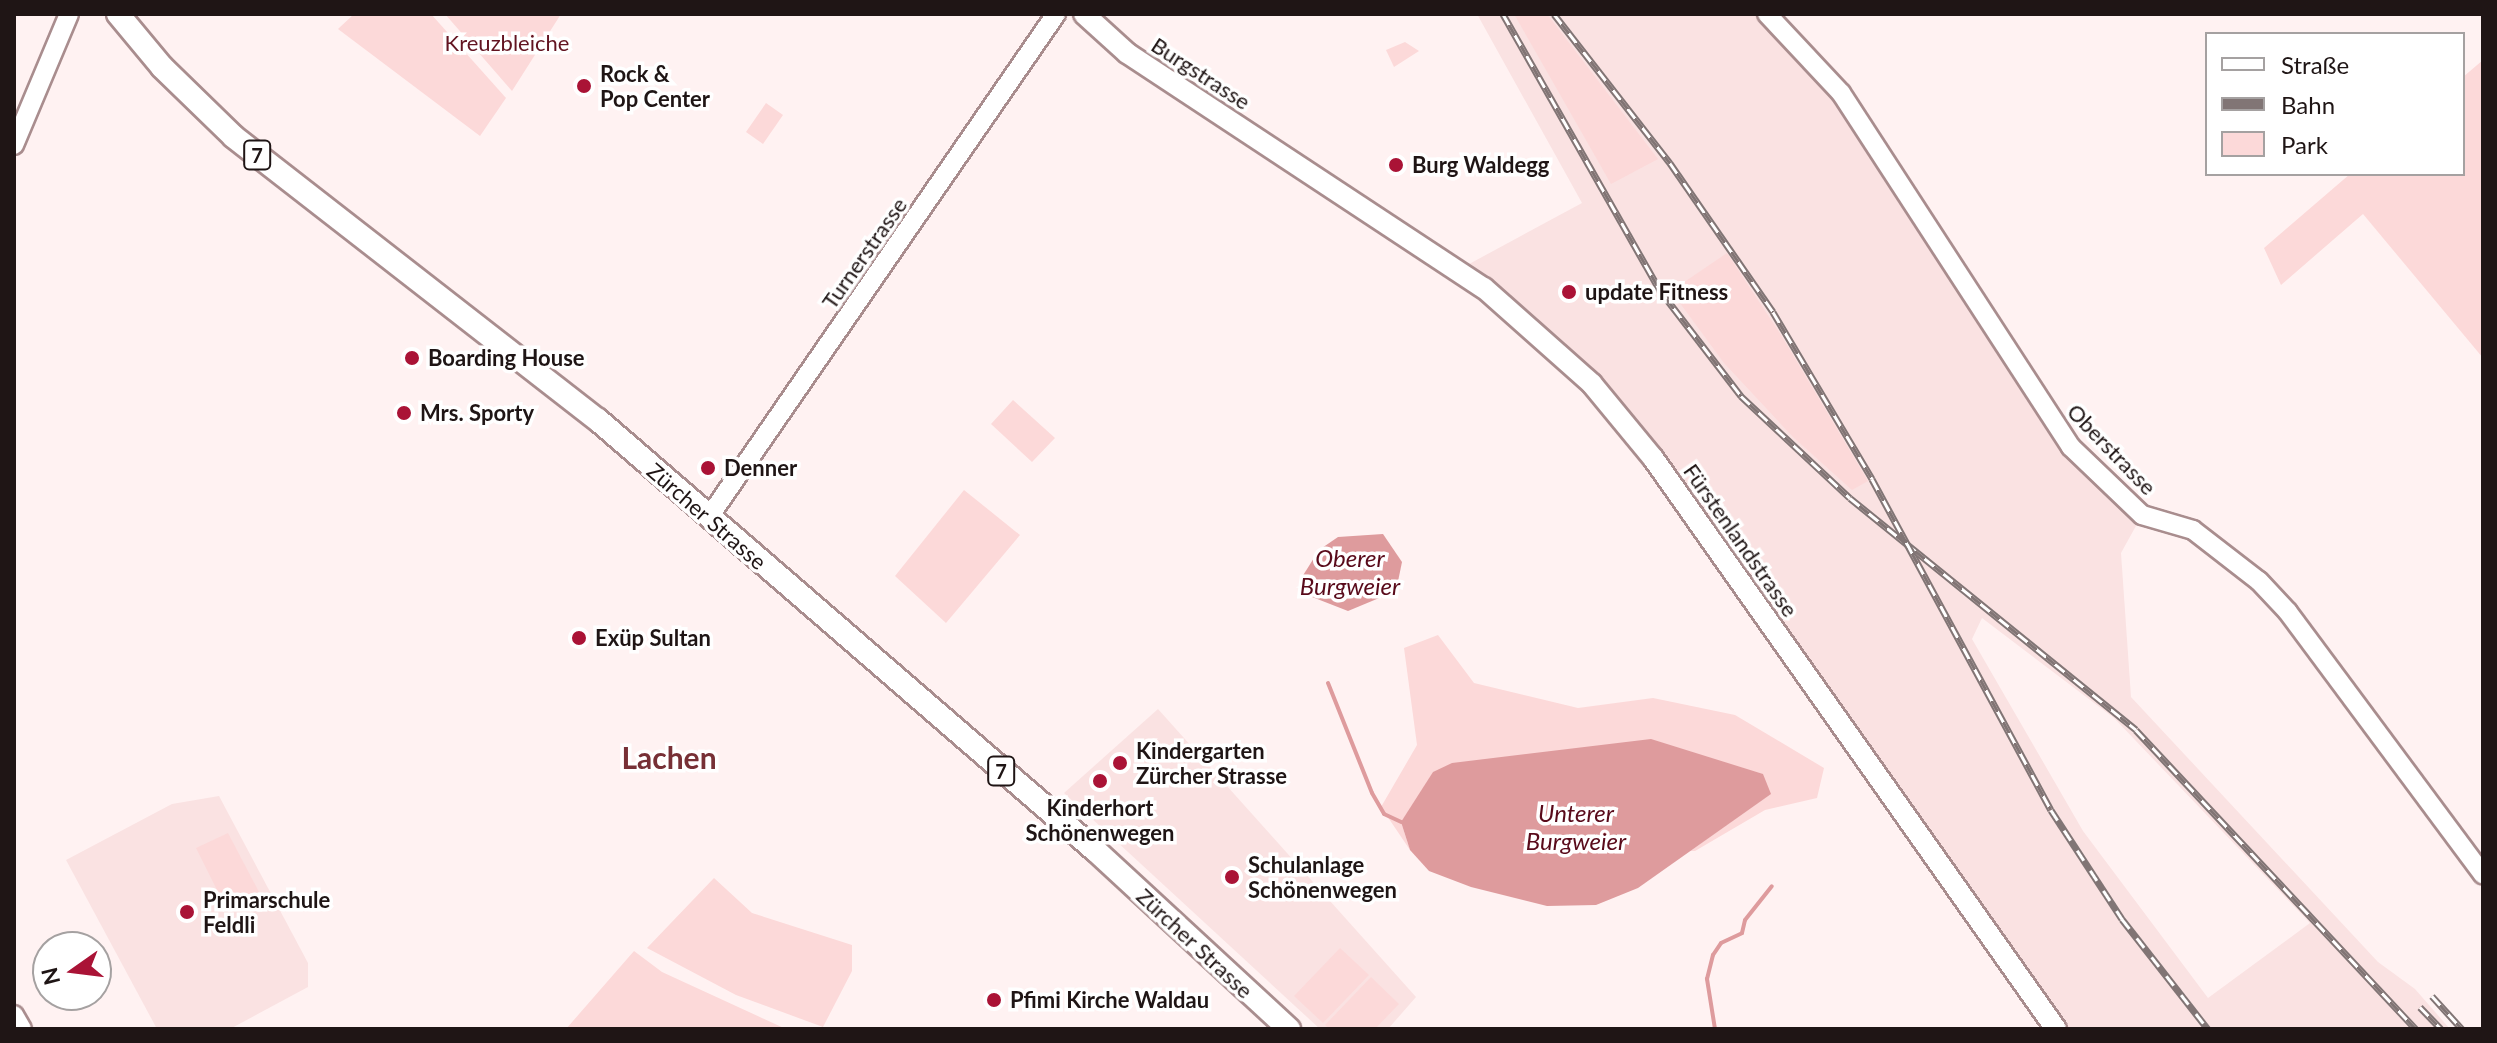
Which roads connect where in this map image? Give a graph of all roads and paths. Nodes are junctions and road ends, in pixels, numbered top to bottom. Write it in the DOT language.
graph roads {
  1 [pos="69,14"];
  2 [pos="118,14"];
  3 [pos="1056,14"];
  4 [pos="1084,14"];
  5 [pos="1767,14"];
  6 [pos="14,145"];
  7 [pos="1297,165"];
  8 [pos="709,517"];
  9 [pos="2483,875"];
  10 [pos="14,1015"];
  11 [pos="22,1029"];
  12 [pos="1289,1029"];
  13 [pos="2056,1029"];
  1 -- 6 [label="street"];
  2 -- 8 [label="main road, Zürcher Strasse / 7"];
  3 -- 8 [label="street, Turnerstrasse"];
  4 -- 7 [label="main road, Burgstrasse"];
  5 -- 9 [label="street, Oberstrasse"];
  7 -- 13 [label="main road, Fürstenlandstrasse"];
  8 -- 12 [label="main road, Zürcher Strasse / 7"];
  10 -- 11 [label="street"];
}
